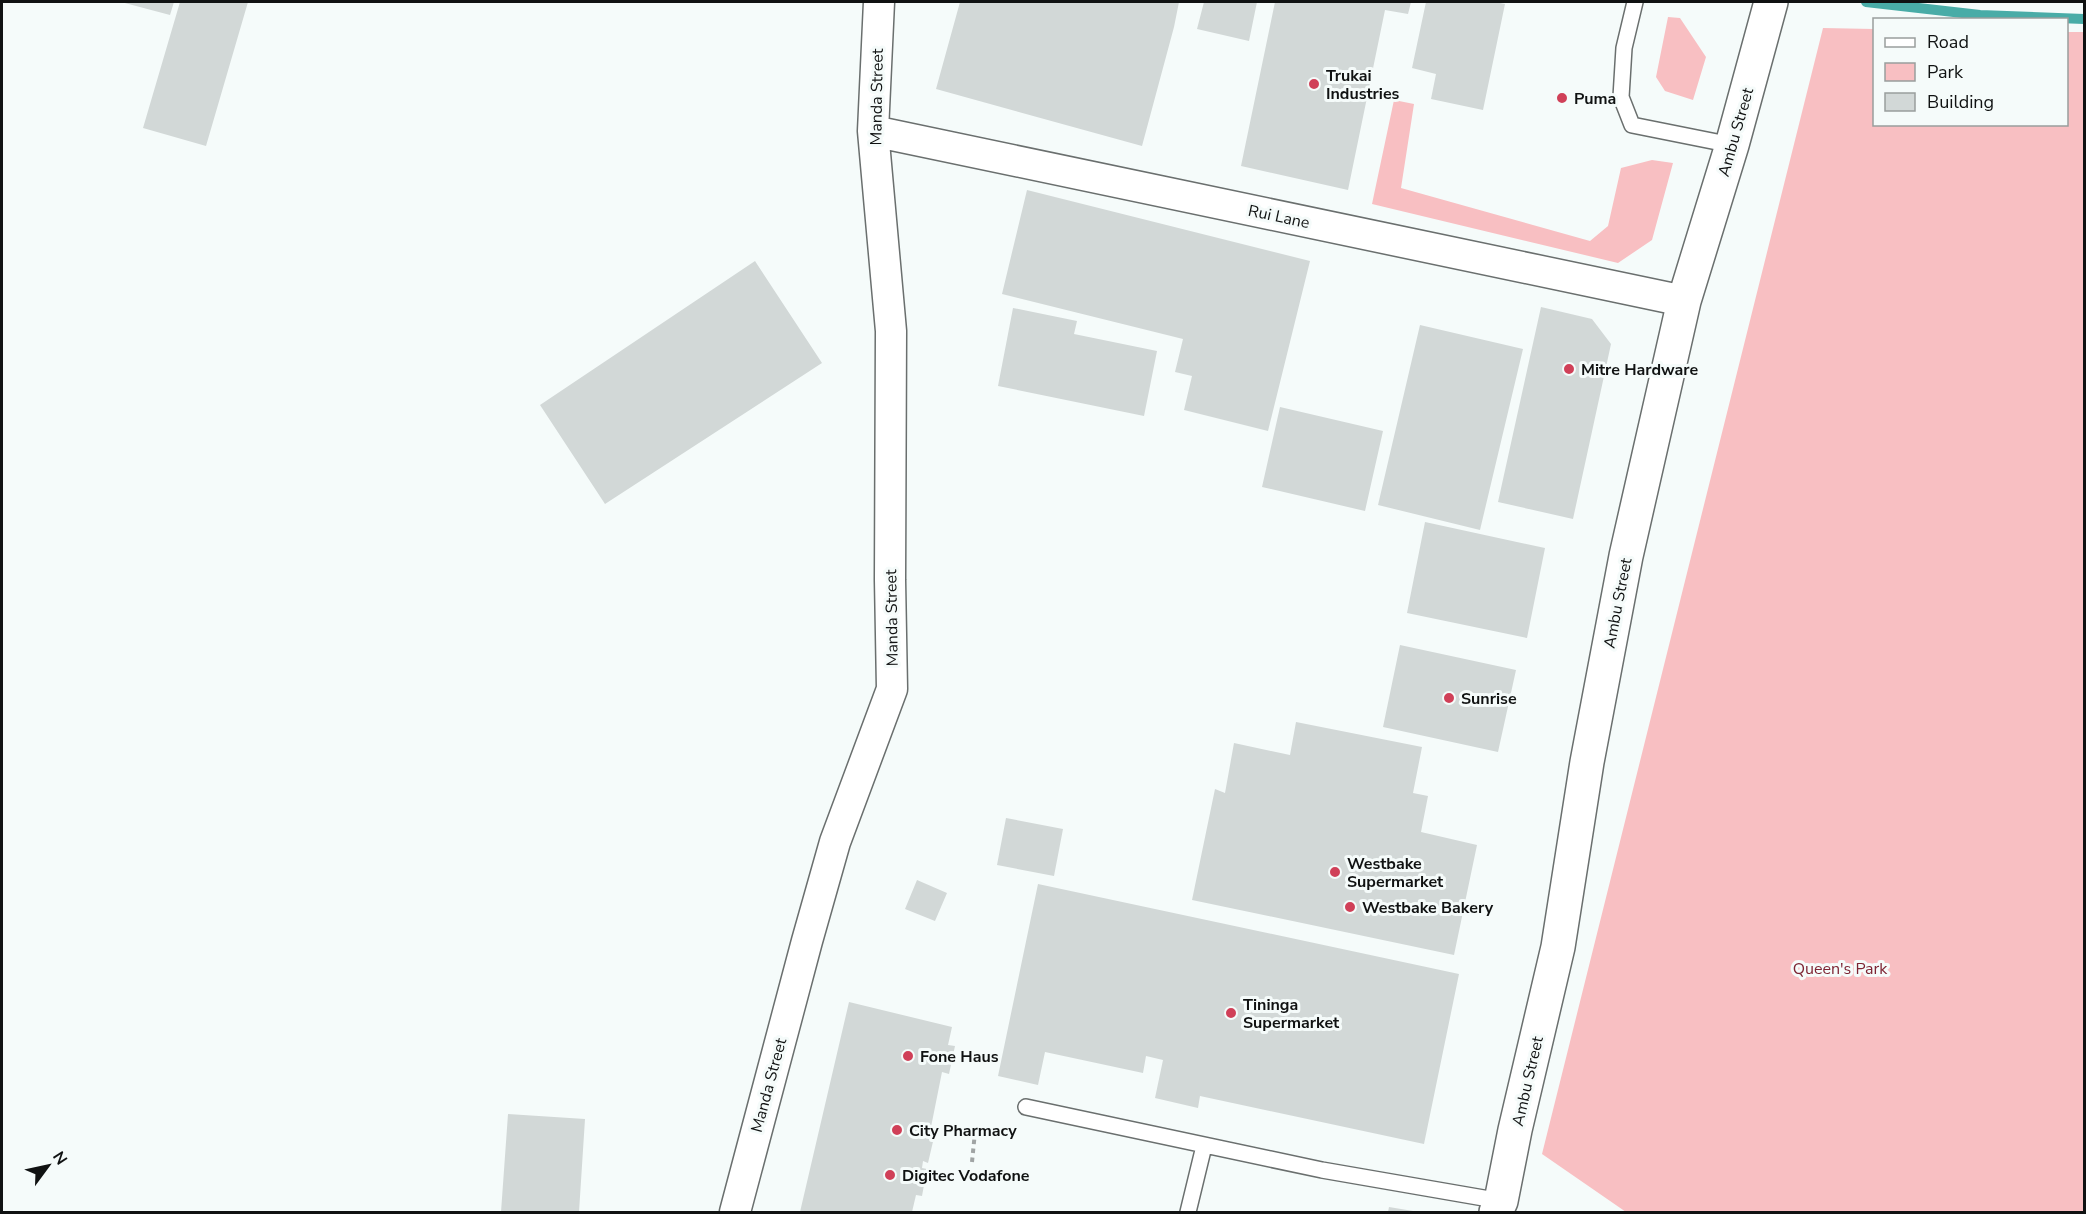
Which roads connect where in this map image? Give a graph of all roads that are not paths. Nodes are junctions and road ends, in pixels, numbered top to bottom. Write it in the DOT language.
graph roads {
  1 [pos="879,2"];
  2 [pos="1635,2"];
  3 [pos="1771,2"];
  4 [pos="873,131"];
  5 [pos="1732,145"];
  6 [pos="1684,301"];
  7 [pos="1026,1107"];
  8 [pos="1204,1146"];
  9 [pos="1499,1207"];
  10 [pos="735,1212"];
  11 [pos="1188,1212"];
  1 -- 4 [label="street, Manda Street"];
  2 -- 5 [label="lane"];
  3 -- 5 [label="street, Ambu Street"];
  4 -- 6 [label="street, Rui Lane"];
  4 -- 10 [label="street, Manda Street"];
  5 -- 6 [label="street, Ambu Street"];
  6 -- 9 [label="street, Ambu Street"];
  7 -- 8 [label="lane"];
  8 -- 9 [label="lane"];
  8 -- 11 [label="lane"];
}
